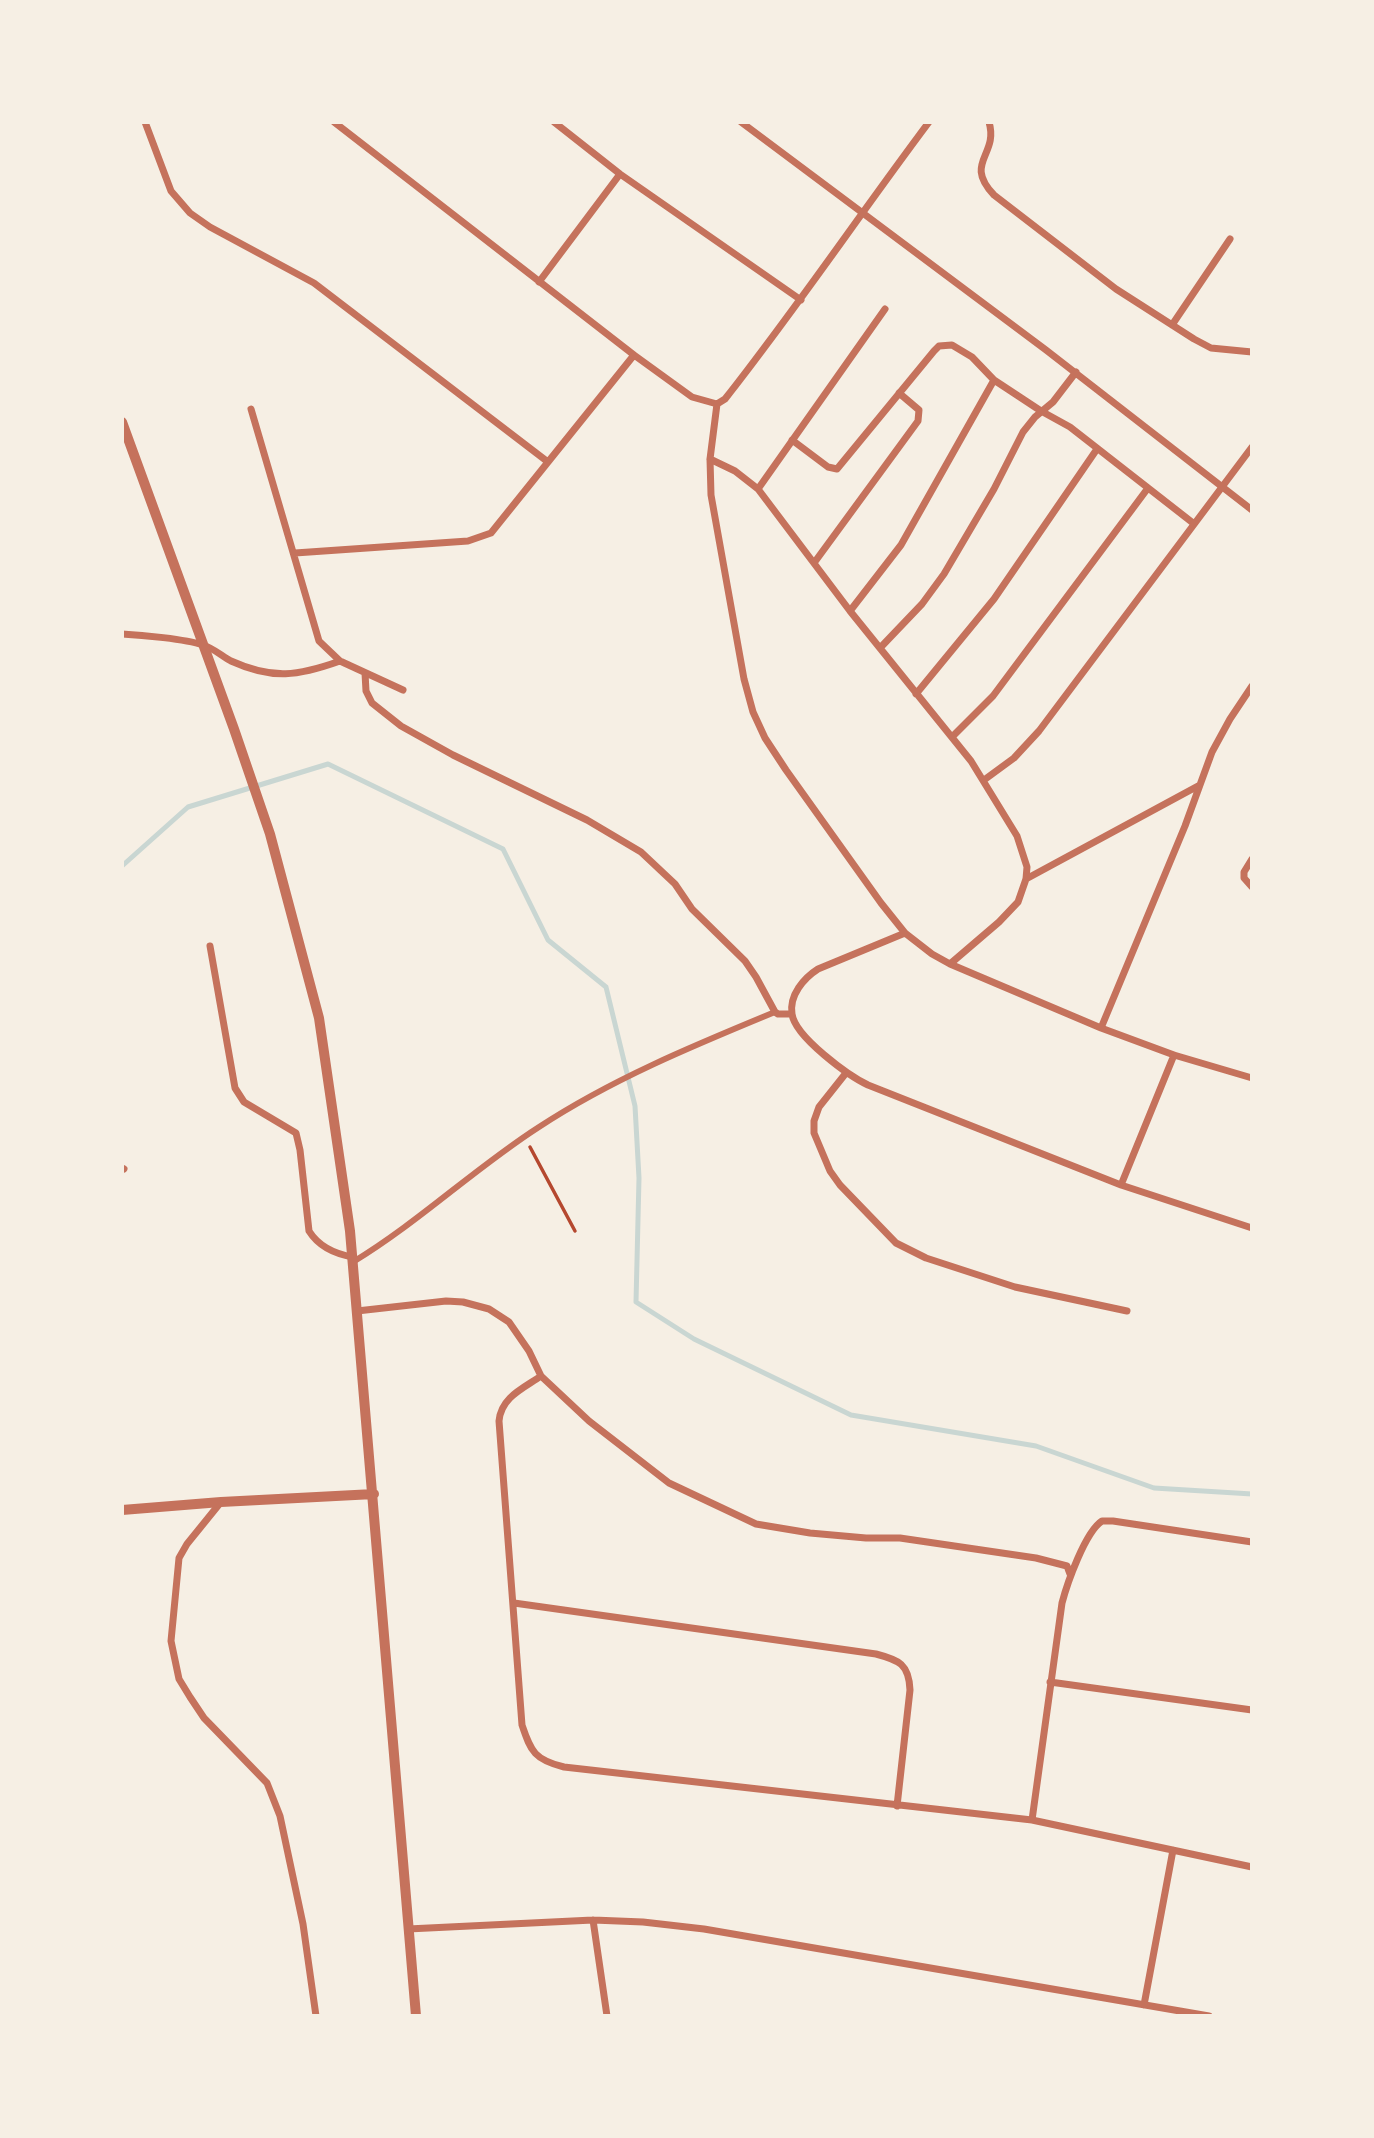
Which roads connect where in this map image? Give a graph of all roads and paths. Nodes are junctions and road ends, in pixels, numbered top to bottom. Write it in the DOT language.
graph roads {
  1 [pos="145,122"];
  2 [pos="334,122"];
  3 [pos="554,122"];
  4 [pos="741,122"];
  5 [pos="929,122"];
  6 [pos="989,122"];
  7 [pos="620,174"];
  8 [pos="862,212"];
  9 [pos="1230,239"];
  10 [pos="539,282"];
  11 [pos="802,300"];
  12 [pos="885,309"];
  13 [pos="1172,325"];
  14 [pos="1251,352"];
  15 [pos="634,355"];
  16 [pos="1076,372"];
  17 [pos="994,380"];
  18 [pos="900,393"];
  19 [pos="718,404"];
  20 [pos="251,409"];
  21 [pos="1041,411"];
  22 [pos="122,422"];
  23 [pos="792,440"];
  24 [pos="1251,447"];
  25 [pos="1097,449"];
  26 [pos="710,459"];
  27 [pos="548,461"];
  28 [pos="1221,487"];
  29 [pos="1148,488"];
  30 [pos="758,489"];
  31 [pos="1251,510"];
  32 [pos="1192,523"];
  33 [pos="295,553"];
  34 [pos="814,563"];
  35 [pos="850,611"];
  36 [pos="122,634"];
  37 [pos="203,645"];
  38 [pos="880,648"];
  39 [pos="340,661"];
  40 [pos="365,673"];
  41 [pos="1251,686"];
  42 [pos="403,690"];
  43 [pos="916,694"];
  44 [pos="952,737"];
  45 [pos="984,780"];
  46 [pos="1198,786"];
  47 [pos="1251,859"];
  48 [pos="1026,879"];
  49 [pos="1251,887"];
  50 [pos="905,933"];
  51 [pos="210,946"];
  52 [pos="950,964"];
  53 [pos="775,1012"];
  54 [pos="792,1014"];
  55 [pos="1101,1028"];
  56 [pos="1174,1055"];
  57 [pos="846,1073"];
  58 [pos="1251,1078"];
  59 [pos="525,1137"];
  60 [pos="1121,1185"];
  61 [pos="1251,1228"];
  62 [pos="575,1231"];
  63 [pos="353,1260"];
  64 [pos="357,1311"];
  65 [pos="1127,1311"];
  66 [pos="541,1376"];
  67 [pos="374,1494"];
  68 [pos="221,1502"];
  69 [pos="122,1510"];
  70 [pos="1251,1542"];
  71 [pos="1070,1574"];
  72 [pos="514,1603"];
  73 [pos="1050,1682"];
  74 [pos="1251,1710"];
  75 [pos="897,1805"];
  76 [pos="1032,1820"];
  77 [pos="1173,1850"];
  78 [pos="1251,1867"];
  79 [pos="593,1920"];
  80 [pos="408,1929"];
  81 [pos="1144,2005"];
  82 [pos="316,2015"];
  83 [pos="416,2015"];
  84 [pos="607,2015"];
  85 [pos="1209,2015"];
  1 -- 27 [label="street"];
  2 -- 10 [label="street"];
  3 -- 7 [label="street"];
  4 -- 8 [label="street"];
  5 -- 8 [label="street"];
  6 -- 13 [label="street"];
  7 -- 10 [label="street"];
  7 -- 11 [label="street"];
  8 -- 11 [label="street"];
  8 -- 16 [label="street"];
  9 -- 13 [label="street"];
  10 -- 15 [label="street"];
  11 -- 19 [label="street"];
  12 -- 23 [label="street"];
  13 -- 14 [label="street"];
  15 -- 19 [label="street"];
  15 -- 27 [label="street"];
  16 -- 21 [label="street"];
  16 -- 28 [label="street"];
  17 -- 18 [label="street"];
  17 -- 21 [label="street"];
  17 -- 35 [label="street"];
  18 -- 23 [label="street"];
  18 -- 34 [label="street"];
  19 -- 26 [label="street"];
  20 -- 33 [label="street"];
  21 -- 25 [label="street"];
  21 -- 38 [label="street"];
  22 -- 37 [label="street"];
  23 -- 30 [label="street"];
  24 -- 28 [label="street"];
  25 -- 29 [label="street"];
  25 -- 43 [label="street"];
  26 -- 30 [label="street"];
  26 -- 50 [label="street"];
  27 -- 33 [label="street"];
  28 -- 31 [label="street"];
  28 -- 32 [label="street"];
  29 -- 32 [label="street"];
  29 -- 44 [label="street"];
  30 -- 34 [label="street"];
  32 -- 45 [label="street"];
  33 -- 39 [label="street"];
  34 -- 35 [label="street"];
  35 -- 38 [label="street"];
  36 -- 37 [label="street"];
  37 -- 39 [label="street"];
  37 -- 63 [label="street"];
  38 -- 43 [label="street"];
  39 -- 40 [label="street"];
  40 -- 42 [label="street"];
  40 -- 53 [label="street"];
  41 -- 46 [label="street"];
  43 -- 44 [label="street"];
  44 -- 45 [label="street"];
  45 -- 48 [label="street"];
  46 -- 48 [label="street"];
  46 -- 55 [label="street"];
  47 -- 49 [label="street"];
  48 -- 52 [label="street"];
  50 -- 52 [label="street"];
  50 -- 54 [label="street"];
  51 -- 63 [label="street"];
  52 -- 55 [label="street"];
  53 -- 54 [label="street"];
  53 -- 59 [label="street"];
  54 -- 57 [label="street"];
  55 -- 56 [label="street"];
  56 -- 58 [label="street"];
  56 -- 60 [label="street"];
  57 -- 60 [label="street"];
  57 -- 65 [label="street"];
  59 -- 62 [label="path"];
  59 -- 63 [label="street"];
  60 -- 61 [label="street"];
  63 -- 64 [label="street"];
  64 -- 66 [label="street"];
  64 -- 67 [label="street"];
  66 -- 71 [label="street"];
  66 -- 72 [label="street"];
  67 -- 68 [label="street"];
  67 -- 80 [label="street"];
  68 -- 69 [label="street"];
  68 -- 82 [label="street"];
  70 -- 71 [label="street"];
  71 -- 73 [label="street"];
  72 -- 75 [label="street"];
  72 -- 75 [label="street"];
  73 -- 74 [label="street"];
  73 -- 76 [label="street"];
  75 -- 76 [label="street"];
  76 -- 77 [label="street"];
  77 -- 78 [label="street"];
  77 -- 81 [label="street"];
  79 -- 80 [label="street"];
  79 -- 81 [label="street"];
  79 -- 84 [label="street"];
  80 -- 83 [label="street"];
  81 -- 85 [label="street"];
}
